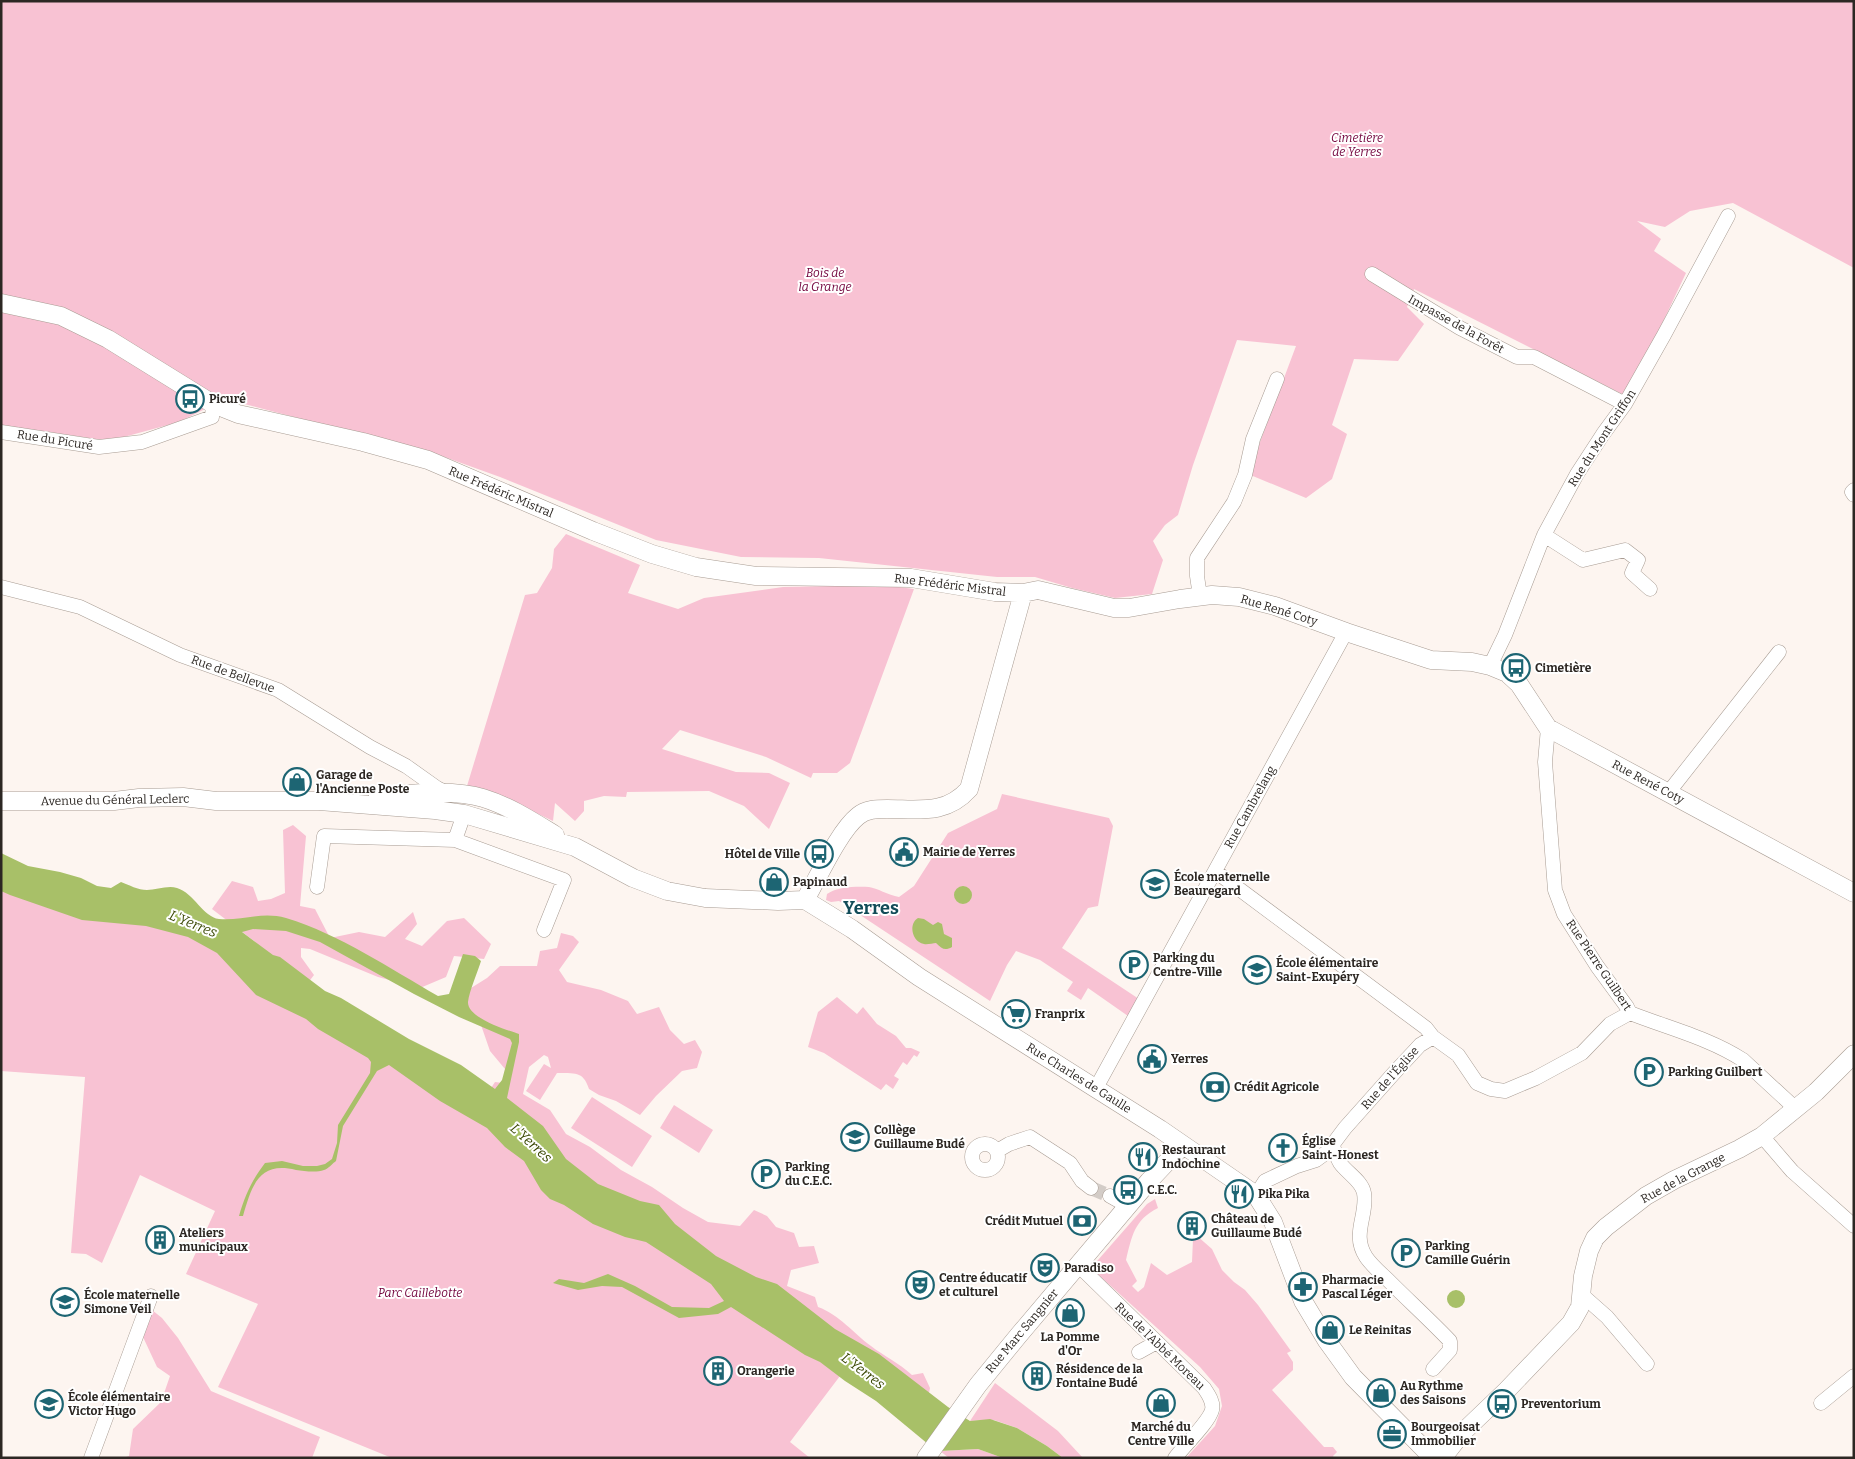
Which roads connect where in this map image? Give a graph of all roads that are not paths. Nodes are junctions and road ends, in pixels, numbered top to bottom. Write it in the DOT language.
graph roads {
  1 [pos="1728,216"];
  2 [pos="1372,274"];
  3 [pos="1,303"];
  4 [pos="1277,379"];
  5 [pos="213,404"];
  6 [pos="1625,404"];
  7 [pos="1,432"];
  8 [pos="1854,490"];
  9 [pos="1854,494"];
  10 [pos="1544,535"];
  11 [pos="1,587"];
  12 [pos="1650,589"];
  13 [pos="1023,593"];
  14 [pos="1200,596"];
  15 [pos="1346,632"];
  16 [pos="1779,652"];
  17 [pos="1490,666"];
  18 [pos="1548,728"];
  19 [pos="1668,793"];
  20 [pos="450,794"];
  21 [pos="469,796"];
  22 [pos="1,801"];
  23 [pos="319,801"];
  24 [pos="457,813"];
  25 [pos="455,840"];
  26 [pos="575,847"];
  27 [pos="1215,871"];
  28 [pos="317,887"];
  29 [pos="1854,893"];
  30 [pos="805,900"];
  31 [pos="544,930"];
  32 [pos="1630,1013"];
  33 [pos="1433,1037"];
  34 [pos="1852,1060"];
  35 [pos="1096,1088"];
  36 [pos="1794,1108"];
  37 [pos="1762,1136"];
  38 [pos="1183,1145"];
  39 [pos="1333,1146"];
  40 [pos="997,1151"];
  41 [pos="1091,1188"];
  42 [pos="1256,1195"];
  43 [pos="1110,1196"];
  44 [pos="1128,1206"];
  45 [pos="1854,1226"];
  46 [pos="1078,1265"];
  47 [pos="1581,1294"];
  48 [pos="151,1296"];
  49 [pos="1157,1342"];
  50 [pos="1139,1352"];
  51 [pos="1647,1364"];
  52 [pos="1433,1369"];
  53 [pos="1854,1376"];
  54 [pos="1821,1403"];
  55 [pos="1440,1455"];
  56 [pos="927,1456"];
  57 [pos="91,1458"];
  58 [pos="1175,1458"];
  1 -- 6 [label="street, Rue du Mont Griffon"];
  2 -- 6 [label="street, Impasse de la Forêt"];
  3 -- 5 [label="street, Rue Frédéric Mistral"];
  4 -- 14 [label="street"];
  5 -- 7 [label="street, Rue du Picuré"];
  5 -- 13 [label="street, Rue Frédéric Mistral"];
  6 -- 10 [label="street, Rue du Mont Griffon"];
  8 -- 9 [label="street"];
  10 -- 12 [label="street"];
  10 -- 17 [label="street, Rue du Mont Griffon"];
  11 -- 20 [label="street, Rue de Bellevue"];
  13 -- 14 [label="street, Rue René Coty"];
  13 -- 30 [label="street"];
  14 -- 15 [label="street, Rue René Coty"];
  15 -- 17 [label="street, Rue René Coty"];
  15 -- 27 [label="street, Rue Cambrelang"];
  16 -- 19 [label="street"];
  17 -- 18 [label="street, Rue René Coty"];
  18 -- 19 [label="street, Rue René Coty"];
  18 -- 32 [label="street, Rue Pierre Guilbert"];
  19 -- 29 [label="street, Rue René Coty"];
  20 -- 21 [label="street, Avenue du Général Leclerc"];
  20 -- 23 [label="street, Avenue du Général Leclerc"];
  20 -- 24 [label="street"];
  21 -- 24 [label="street"];
  21 -- 26 [label="street, Avenue du Général Leclerc"];
  22 -- 23 [label="street, Avenue du Général Leclerc"];
  23 -- 24 [label="street, Avenue du Général Leclerc"];
  24 -- 25 [label="street"];
  24 -- 26 [label="street"];
  25 -- 28 [label="street"];
  25 -- 31 [label="street"];
  26 -- 30 [label="street"];
  27 -- 33 [label="street"];
  27 -- 35 [label="street, Rue Cambrelang"];
  30 -- 35 [label="street, Rue Charles de Gaulle"];
  32 -- 33 [label="street"];
  32 -- 36 [label="street, Rue Pierre Guilbert"];
  33 -- 39 [label="street, Rue de l'Église"];
  34 -- 36 [label="street, Rue de la Grange"];
  35 -- 38 [label="street, Rue Charles de Gaulle"];
  36 -- 37 [label="street, Rue de la Grange"];
  37 -- 45 [label="street"];
  37 -- 47 [label="street, Rue de la Grange"];
  38 -- 42 [label="street, Rue Charles de Gaulle"];
  38 -- 44 [label="street, Rue Marc Sangnier"];
  39 -- 42 [label="street, Rue de l'Église"];
  39 -- 52 [label="street"];
  40 -- 41 [label="street"];
  42 -- 55 [label="street, Rue Charles de Gaulle"];
  43 -- 44 [label="street"];
  44 -- 46 [label="street, Rue Marc Sangnier"];
  46 -- 49 [label="street, Rue de l'Abbé Moreau"];
  46 -- 56 [label="street, Rue Marc Sangnier"];
  47 -- 51 [label="street"];
  47 -- 55 [label="street, Rue de la Grange"];
  48 -- 57 [label="street"];
  49 -- 50 [label="street"];
  49 -- 58 [label="street, Rue de l'Abbé Moreau"];
  53 -- 54 [label="street"];
}
